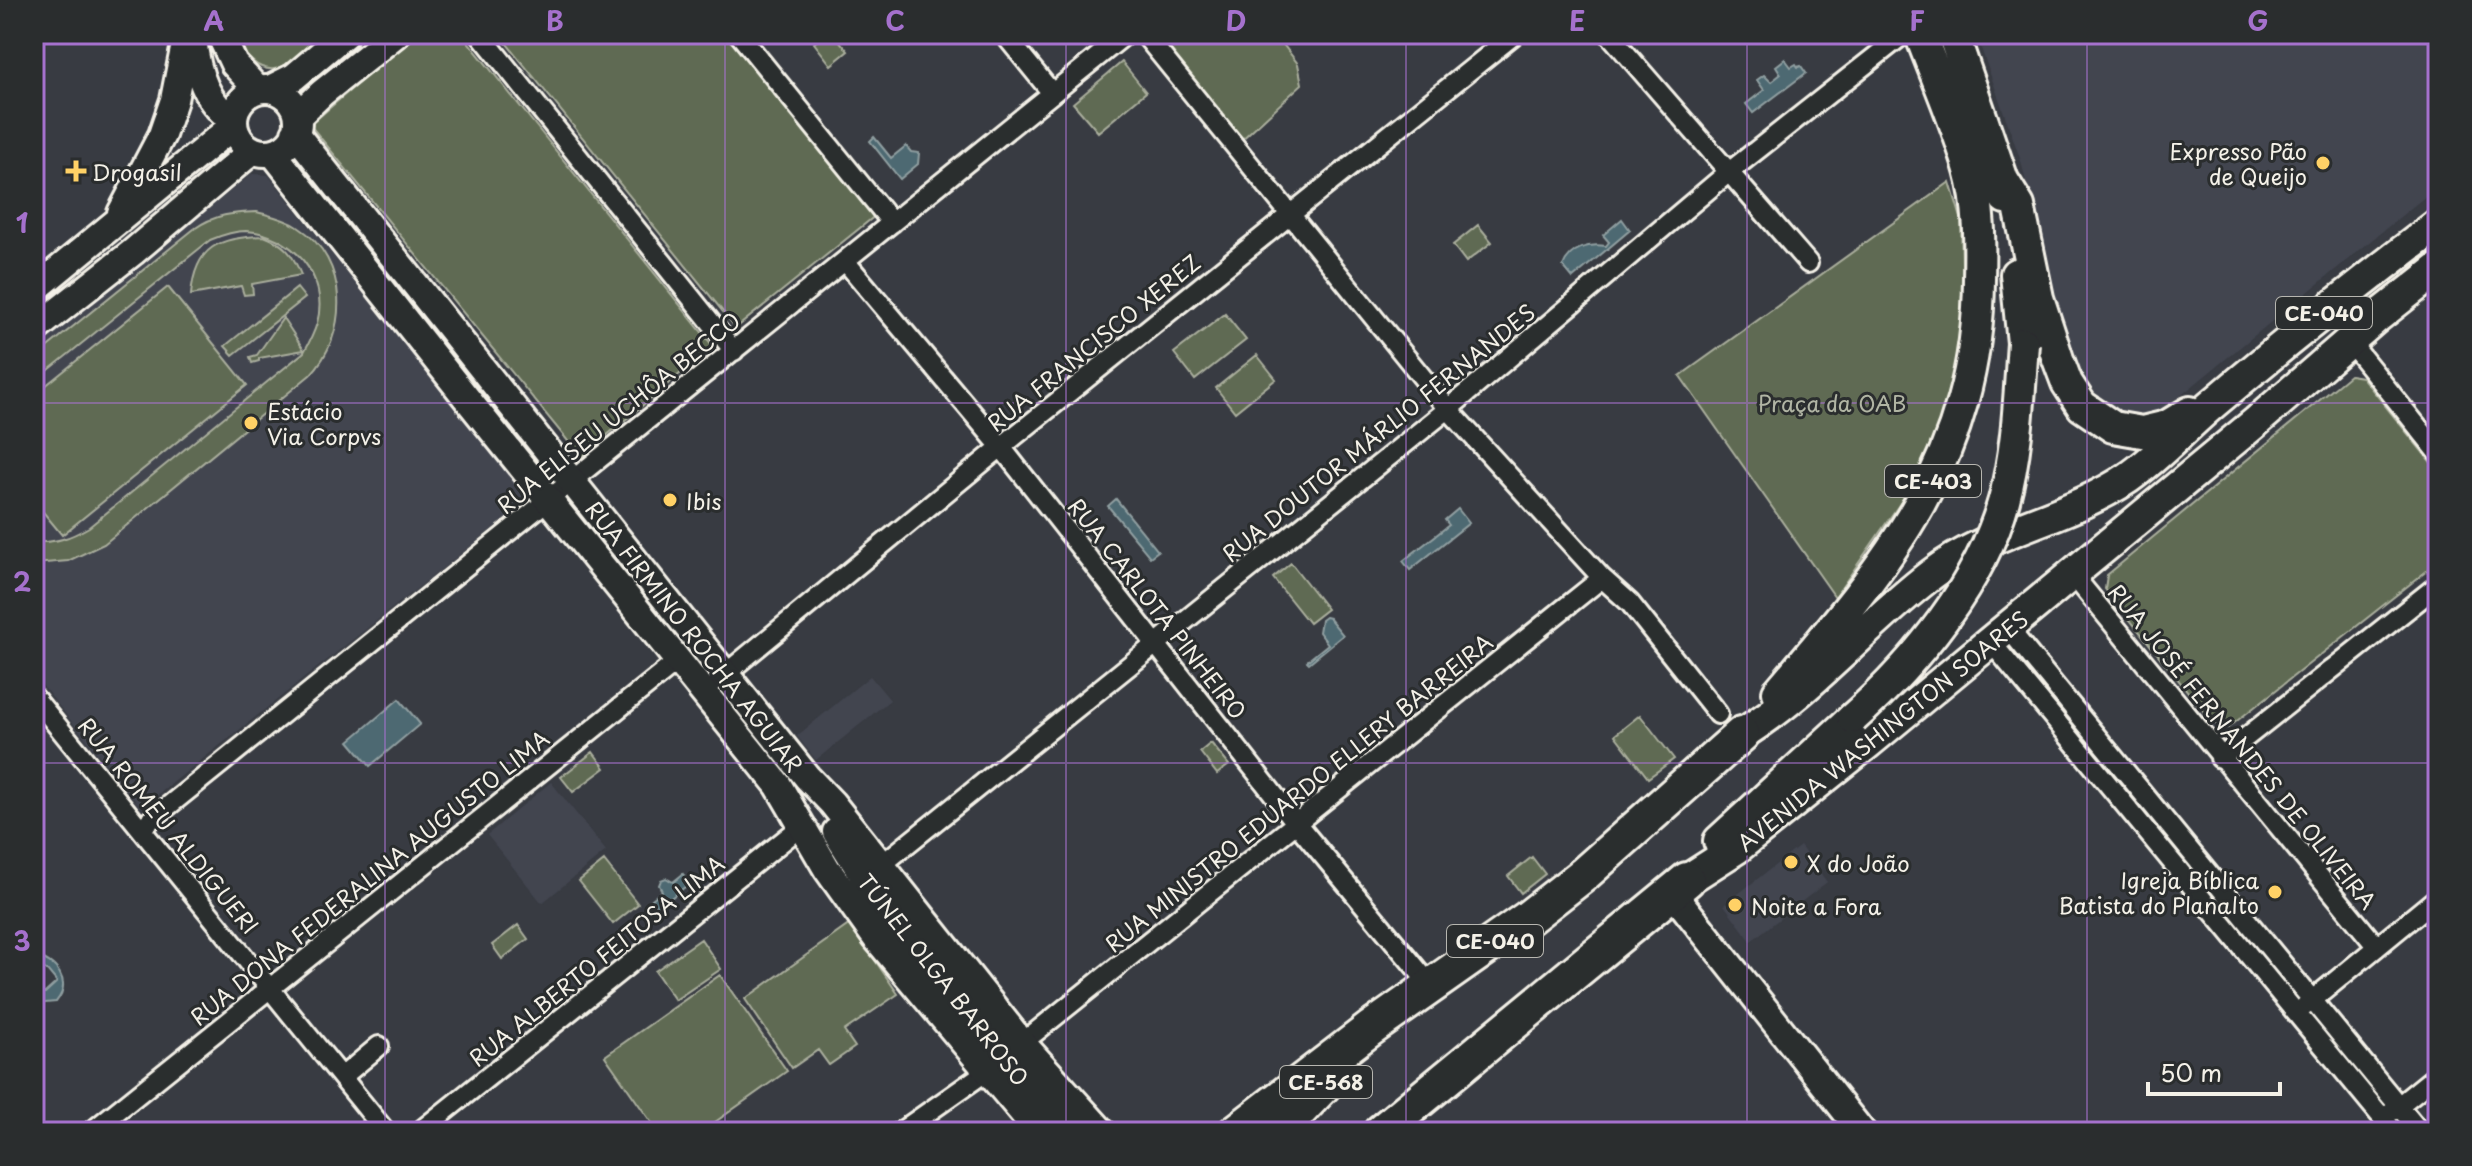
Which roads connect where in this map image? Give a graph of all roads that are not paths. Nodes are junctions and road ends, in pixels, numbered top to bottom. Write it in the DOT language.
graph roads {
  1 [pos="190,34"];
  2 [pos="220,34"];
  3 [pos="345,34"];
  4 [pos="396,34"];
  5 [pos="480,34"];
  6 [pos="739,34"];
  7 [pos="1004,34"];
  8 [pos="1126,34"];
  9 [pos="1144,34"];
  10 [pos="1515,34"];
  11 [pos="1609,34"];
  12 [pos="1904,34"];
  13 [pos="1920,34"];
  14 [pos="1953,34"];
  15 [pos="264,89"];
  16 [pos="1052,93"];
  17 [pos="234,122"];
  18 [pos="297,125"];
  19 [pos="263,152"];
  20 [pos="1729,172"];
  21 [pos="2003,180"];
  22 [pos="1291,214"];
  23 [pos="892,223"];
  24 [pos="2438,224"];
  25 [pos="111,229"];
  26 [pos="845,261"];
  27 [pos="1808,263"];
  28 [pos="2438,269"];
  29 [pos="2354,289"];
  30 [pos="34,290"];
  31 [pos="2376,318"];
  32 [pos="34,330"];
  33 [pos="2349,341"];
  34 [pos="734,351"];
  35 [pos="2212,404"];
  36 [pos="1448,409"];
  37 [pos="1001,447"];
  38 [pos="2438,452"];
  39 [pos="572,481"];
  40 [pos="549,497"];
  41 [pos="2073,575"];
  42 [pos="1602,578"];
  43 [pos="2438,585"];
  44 [pos="1999,635"];
  45 [pos="1156,643"];
  46 [pos="679,660"];
  47 [pos="725,674"];
  48 [pos="704,692"];
  49 [pos="34,697"];
  50 [pos="1730,724"];
  51 [pos="2220,758"];
  52 [pos="807,777"];
  53 [pos="1297,824"];
  54 [pos="803,825"];
  55 [pos="141,828"];
  56 [pos="880,866"];
  57 [pos="1680,886"];
  58 [pos="2438,897"];
  59 [pos="2377,947"];
  60 [pos="1431,986"];
  61 [pos="270,987"];
  62 [pos="2312,1000"];
  63 [pos="2296,1013"];
  64 [pos="1370,1029"];
  65 [pos="1022,1043"];
  66 [pos="379,1046"];
  67 [pos="987,1071"];
  68 [pos="2438,1074"];
  69 [pos="342,1077"];
  70 [pos="2398,1106"];
  71 [pos="2388,1125"];
  72 [pos="91,1132"];
  73 [pos="386,1132"];
  74 [pos="419,1132"];
  75 [pos="900,1132"];
  76 [pos="1039,1132"];
  77 [pos="1069,1132"];
  78 [pos="1102,1132"];
  79 [pos="1236,1132"];
  80 [pos="1279,1132"];
  81 [pos="1381,1132"];
  82 [pos="1862,1132"];
  83 [pos="2420,1132"];
  1 -- 17 [label="street"];
  1 -- 25 [label="street"];
  2 -- 15 [label="street"];
  3 -- 15 [label="street"];
  4 -- 18 [label="street"];
  5 -- 34 [label="street"];
  6 -- 23 [label="street"];
  7 -- 16 [label="street"];
  8 -- 16 [label="street, RUA ELISEU UCHÔA BECCO"];
  9 -- 22 [label="street"];
  10 -- 22 [label="street, RUA FRANCISCO XEREZ"];
  11 -- 20 [label="street"];
  12 -- 20 [label="street, RUA DOUTOR MÁRLIO FERNANDES"];
  13 -- 50 [label="main road, CE-403"];
  14 -- 21 [label="main road, AVENIDA WASHINGTON SOARES / CE-403"];
  15 -- 17 [label="street"];
  15 -- 18 [label="street"];
  16 -- 23 [label="street, RUA ELISEU UCHÔA BECCO"];
  17 -- 19 [label="street"];
  17 -- 25 [label="street"];
  18 -- 19 [label="street"];
  18 -- 39 [label="street, RUA FIRMINO ROCHA AGUIAR"];
  19 -- 32 [label="street"];
  19 -- 40 [label="street, RUA FIRMINO ROCHA AGUIAR"];
  20 -- 27 [label="street"];
  20 -- 36 [label="street, RUA DOUTOR MÁRLIO FERNANDES"];
  21 -- 35 [label="main road"];
  21 -- 57 [label="main road, AVENIDA WASHINGTON SOARES / CE-403, bridge"];
  22 -- 36 [label="street"];
  22 -- 37 [label="street, RUA FRANCISCO XEREZ"];
  23 -- 26 [label="street, RUA ELISEU UCHÔA BECCO"];
  24 -- 29 [label="main road, CE-040"];
  25 -- 30 [label="street"];
  26 -- 34 [label="street, RUA ELISEU UCHÔA BECCO"];
  26 -- 37 [label="street, RUA CARLOTA PINHEIRO"];
  28 -- 31 [label="main road, CE-040"];
  29 -- 31 [label="main road"];
  29 -- 35 [label="main road, CE-040"];
  31 -- 33 [label="main road, CE-040"];
  33 -- 38 [label="street"];
  33 -- 41 [label="main road, CE-040"];
  34 -- 39 [label="street, RUA ELISEU UCHÔA BECCO"];
  35 -- 50 [label="main road, CE-040"];
  36 -- 42 [label="street"];
  36 -- 45 [label="street, RUA DOUTOR MÁRLIO FERNANDES"];
  37 -- 45 [label="street, RUA CARLOTA PINHEIRO"];
  37 -- 47 [label="street, RUA FRANCISCO XEREZ"];
  39 -- 40 [label="street, RUA ELISEU UCHÔA BECCO"];
  39 -- 47 [label="street, RUA FIRMINO ROCHA AGUIAR"];
  40 -- 46 [label="street, RUA FIRMINO ROCHA AGUIAR"];
  40 -- 55 [label="street, RUA ELISEU UCHÔA BECCO"];
  41 -- 44 [label="main road, AVENIDA WASHINGTON SOARES / CE-040"];
  41 -- 51 [label="street, RUA JOSÉ FERNANDES DE OLIVEIRA"];
  42 -- 50 [label="street"];
  42 -- 53 [label="street, RUA MINISTRO EDUARDO ELLERY BARREIRA"];
  43 -- 51 [label="street"];
  44 -- 57 [label="main road, AVENIDA WASHINGTON SOARES / CE-040"];
  44 -- 62 [label="street"];
  44 -- 63 [label="street"];
  45 -- 53 [label="street, RUA CARLOTA PINHEIRO"];
  45 -- 56 [label="street, RUA DOUTOR MÁRLIO FERNANDES"];
  46 -- 48 [label="street, RUA FIRMINO ROCHA AGUIAR"];
  46 -- 61 [label="street, RUA DONA FEDERALINA AUGUSTO LIMA"];
  47 -- 48 [label="street, RUA FRANCISCO XEREZ"];
  47 -- 52 [label="street, RUA FIRMINO ROCHA AGUIAR"];
  48 -- 54 [label="street, RUA FIRMINO ROCHA AGUIAR"];
  49 -- 55 [label="street, RUA ROMEU ALDIGUERI"];
  50 -- 60 [label="highway, CE-040"];
  51 -- 59 [label="street, RUA JOSÉ FERNANDES DE OLIVEIRA"];
  52 -- 56 [label="street, RUA FIRMINO ROCHA AGUIAR"];
  52 -- 77 [label="street, TÚNEL OLGA BARROSO"];
  53 -- 60 [label="street, RUA CARLOTA PINHEIRO"];
  53 -- 65 [label="street, RUA MINISTRO EDUARDO ELLERY BARREIRA"];
  54 -- 67 [label="street, RUA FIRMINO ROCHA AGUIAR"];
  54 -- 74 [label="street, RUA ALBERTO FEITOSA LIMA"];
  55 -- 61 [label="street, RUA ROMEU ALDIGUERI"];
  56 -- 65 [label="street, RUA FIRMINO ROCHA AGUIAR"];
  57 -- 81 [label="highway, AVENIDA WASHINGTON SOARES / CE-040"];
  57 -- 82 [label="street"];
  58 -- 59 [label="street"];
  59 -- 62 [label="street"];
  60 -- 64 [label="highway, CE-040"];
  61 -- 69 [label="street, RUA ROMEU ALDIGUERI"];
  61 -- 72 [label="street, RUA DONA FEDERALINA AUGUSTO LIMA"];
  62 -- 63 [label="street"];
  62 -- 70 [label="street"];
  63 -- 71 [label="street"];
  64 -- 79 [label="highway, CE-040"];
  64 -- 80 [label="highway, CE-568"];
  65 -- 78 [label="street, RUA FIRMINO ROCHA AGUIAR"];
  66 -- 69 [label="street"];
  67 -- 75 [label="street"];
  67 -- 76 [label="street, RUA FIRMINO ROCHA AGUIAR"];
  68 -- 70 [label="street"];
  69 -- 73 [label="street, RUA ROMEU ALDIGUERI"];
  70 -- 71 [label="street"];
  70 -- 83 [label="street"];
}
